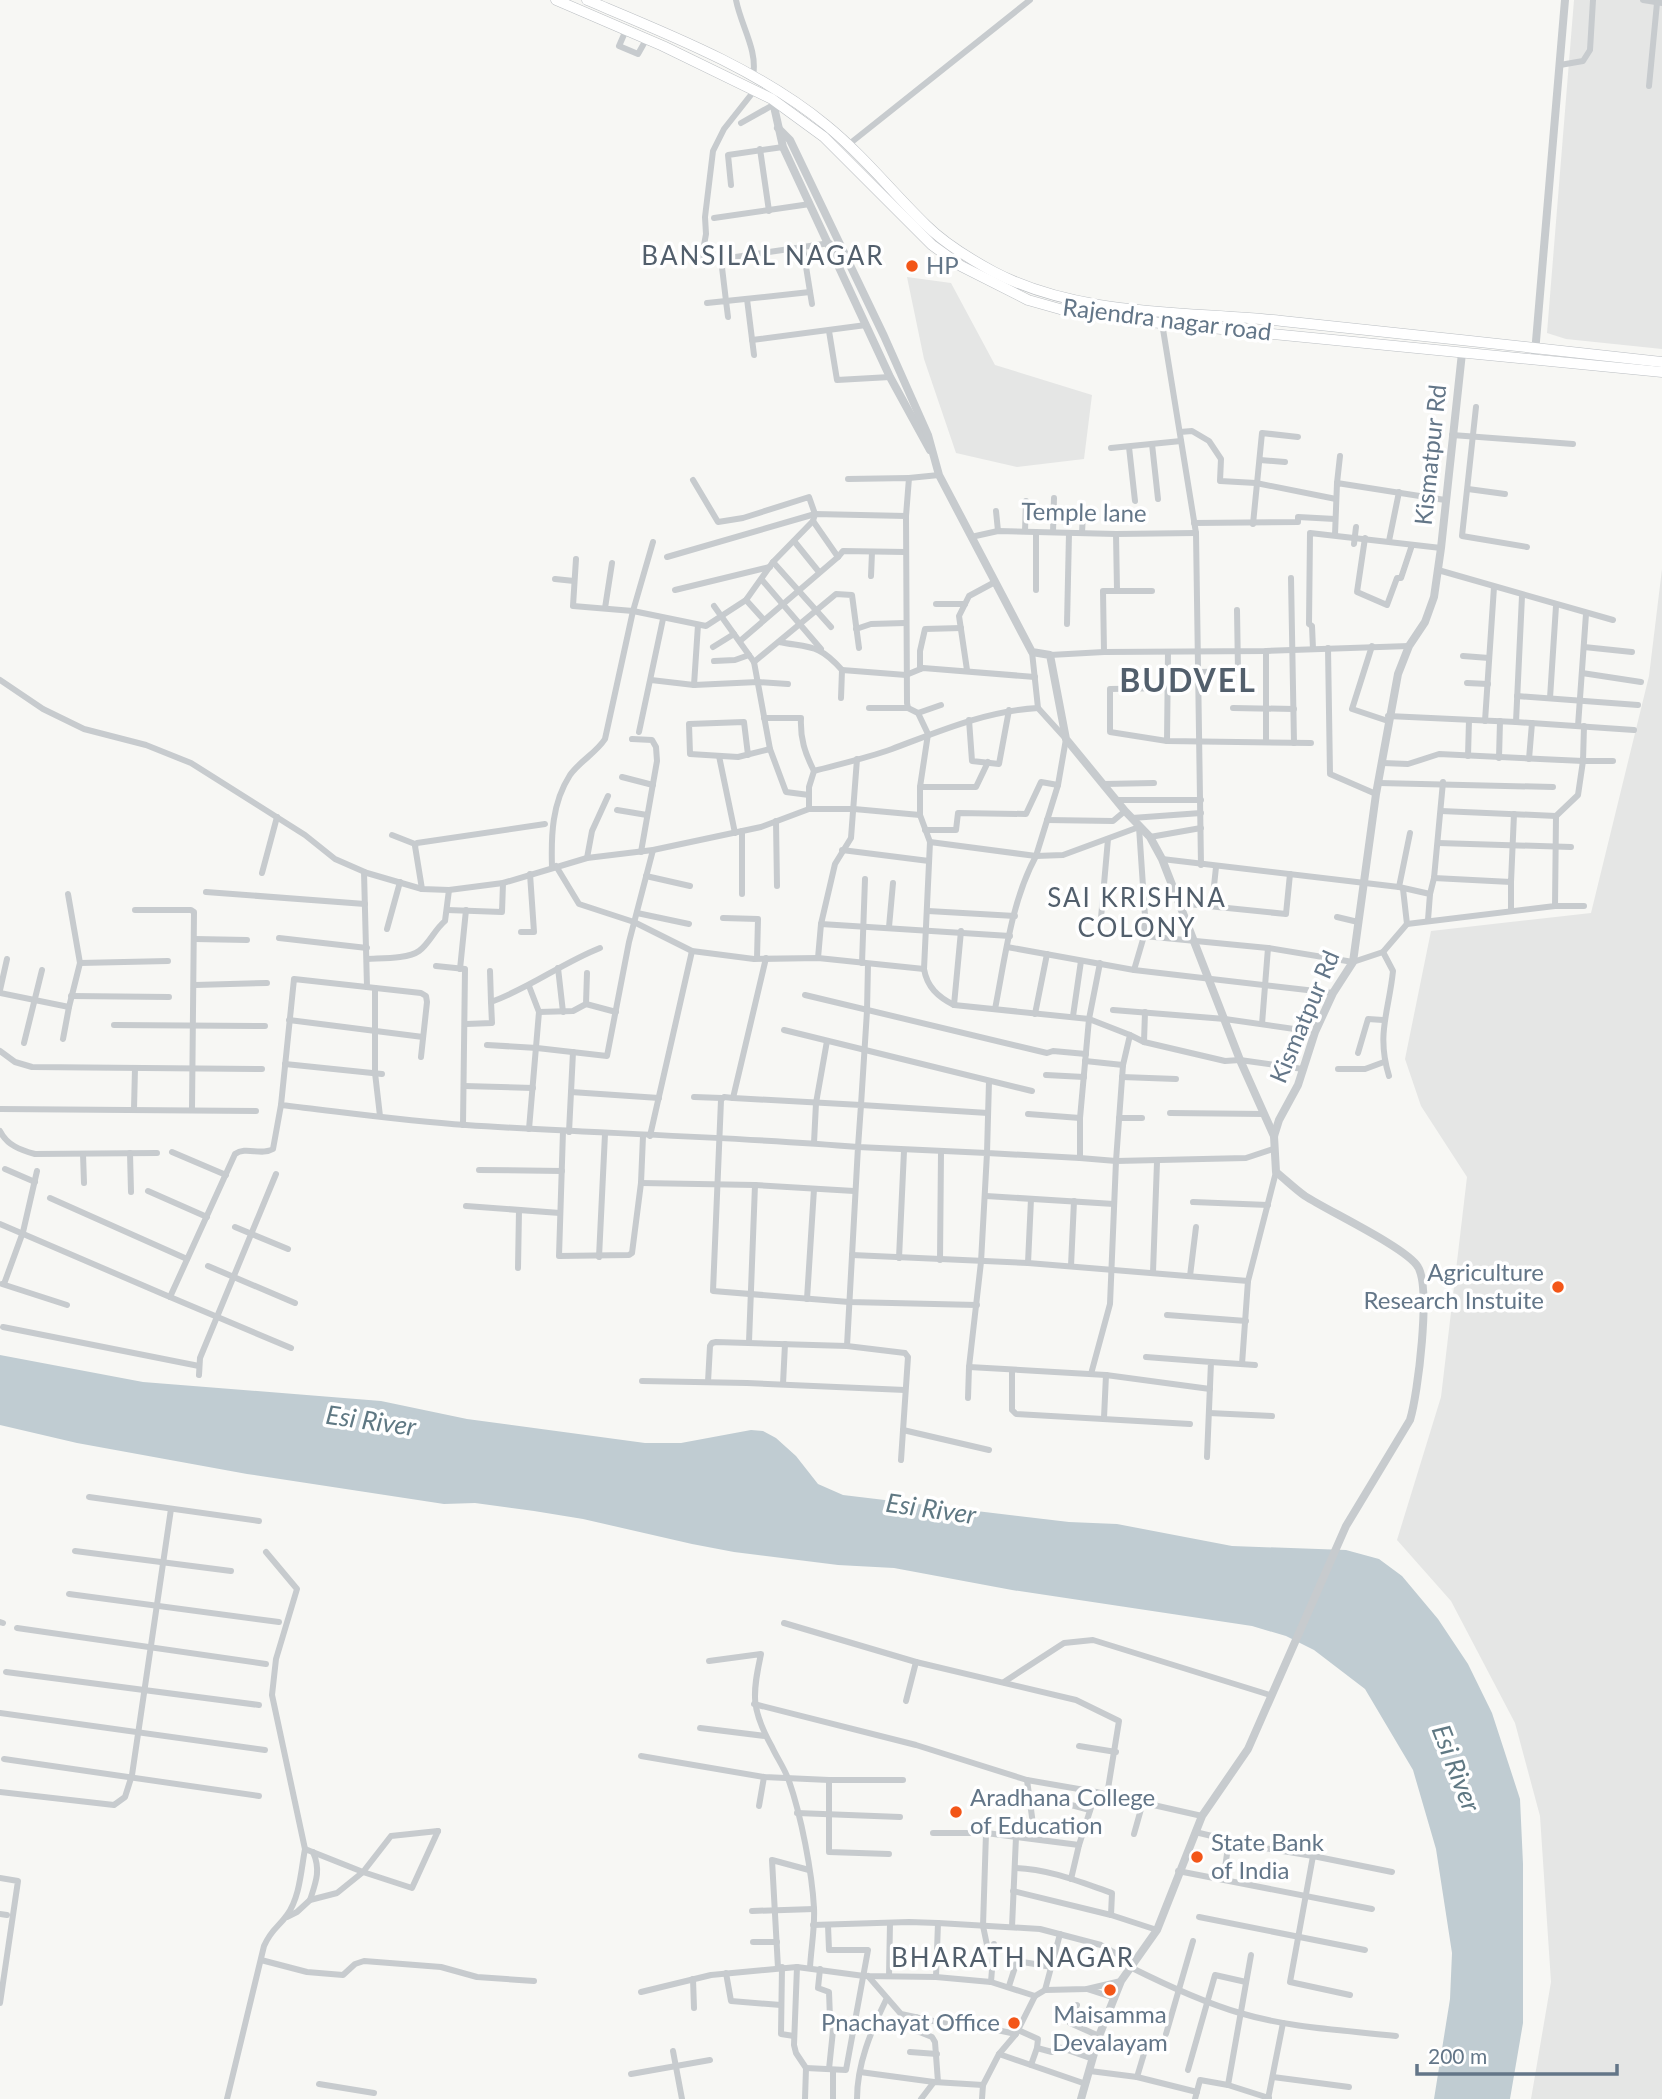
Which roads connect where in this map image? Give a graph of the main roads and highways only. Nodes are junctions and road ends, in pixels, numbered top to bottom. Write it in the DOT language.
graph roads {
  1 [pos="556,0"];
  2 [pos="587,0"];
  3 [pos="1306,324"];
  4 [pos="1306,336"];
  5 [pos="1662,362"];
  6 [pos="1662,372"];
  1 -- 4 [label="main road, Rajendra nagar road"];
  2 -- 3 [label="main road, Rajendra nagar road"];
  3 -- 4 [label="main road"];
  3 -- 5 [label="main road, Rajendra nagar road"];
  4 -- 6 [label="main road, Rajendra nagar road"];
}
